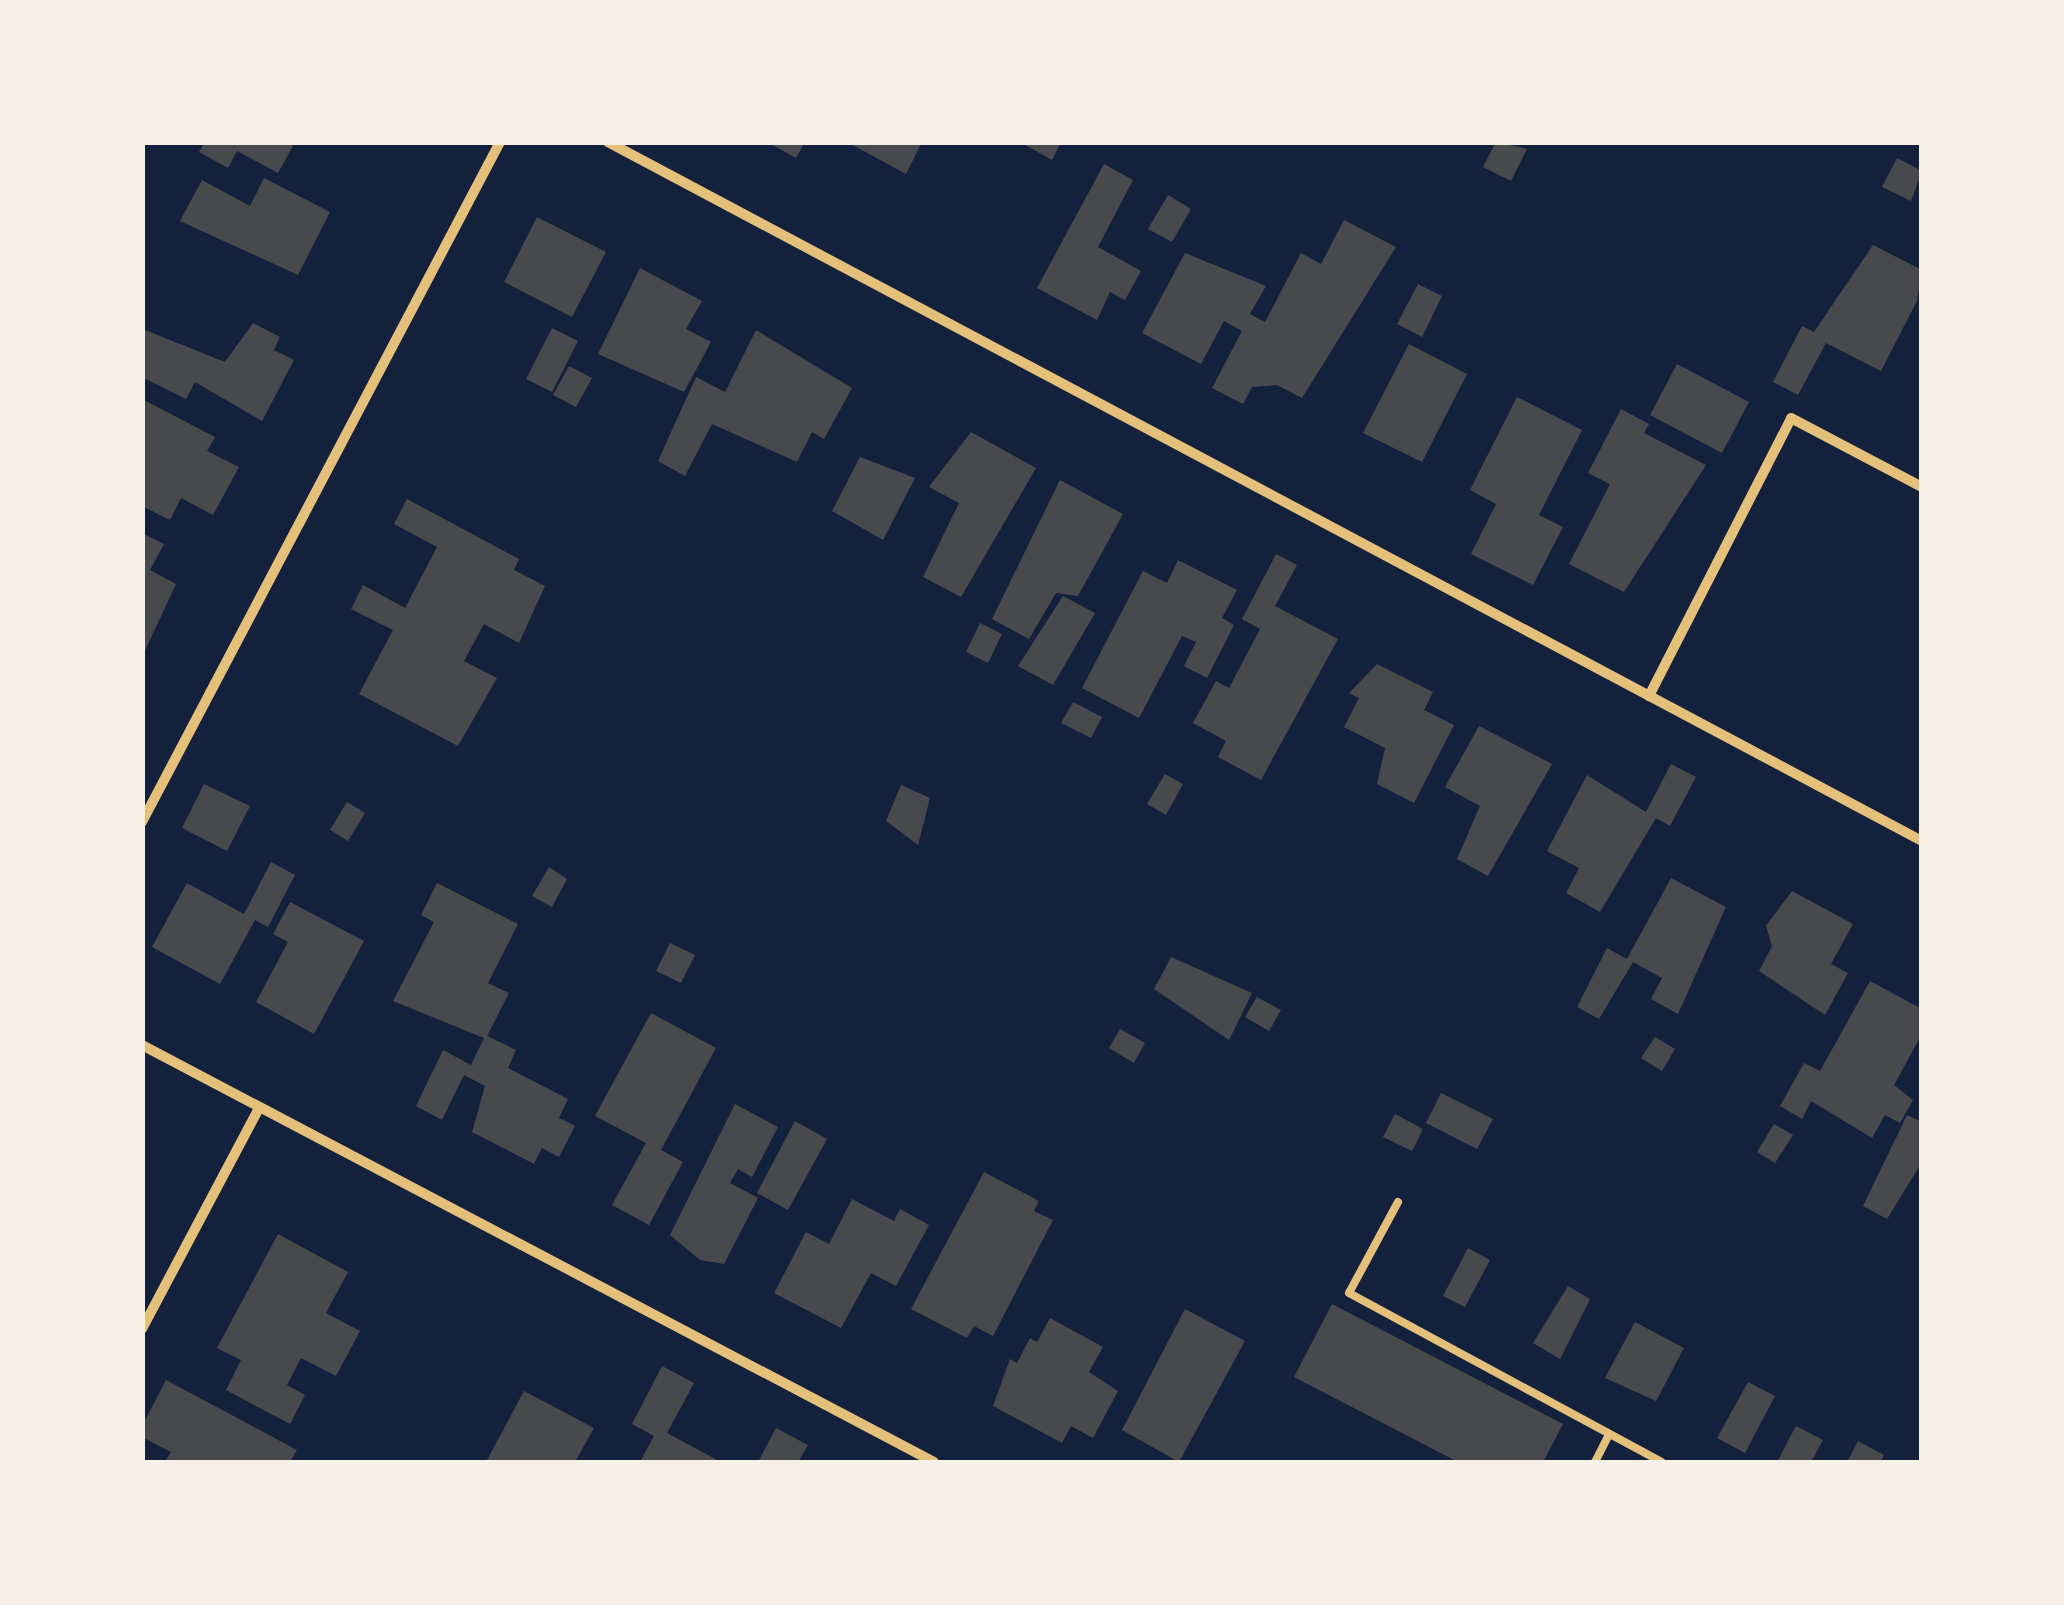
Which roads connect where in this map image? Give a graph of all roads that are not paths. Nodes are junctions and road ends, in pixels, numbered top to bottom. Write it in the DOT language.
graph roads {
  1 [pos="500,142"];
  2 [pos="608,142"];
  3 [pos="1922,487"];
  4 [pos="1649,696"];
  5 [pos="142,822"];
  6 [pos="1922,841"];
  7 [pos="142,1044"];
  8 [pos="259,1108"];
  9 [pos="1398,1202"];
  10 [pos="142,1329"];
  11 [pos="1610,1434"];
  12 [pos="934,1462"];
  13 [pos="1594,1462"];
  14 [pos="1661,1462"];
  1 -- 5 [label="street"];
  2 -- 4 [label="street"];
  3 -- 4 [label="street"];
  4 -- 6 [label="street"];
  7 -- 8 [label="street"];
  8 -- 10 [label="street"];
  8 -- 12 [label="street"];
  9 -- 11 [label="lane"];
  11 -- 13 [label="lane"];
  11 -- 14 [label="lane"];
}
